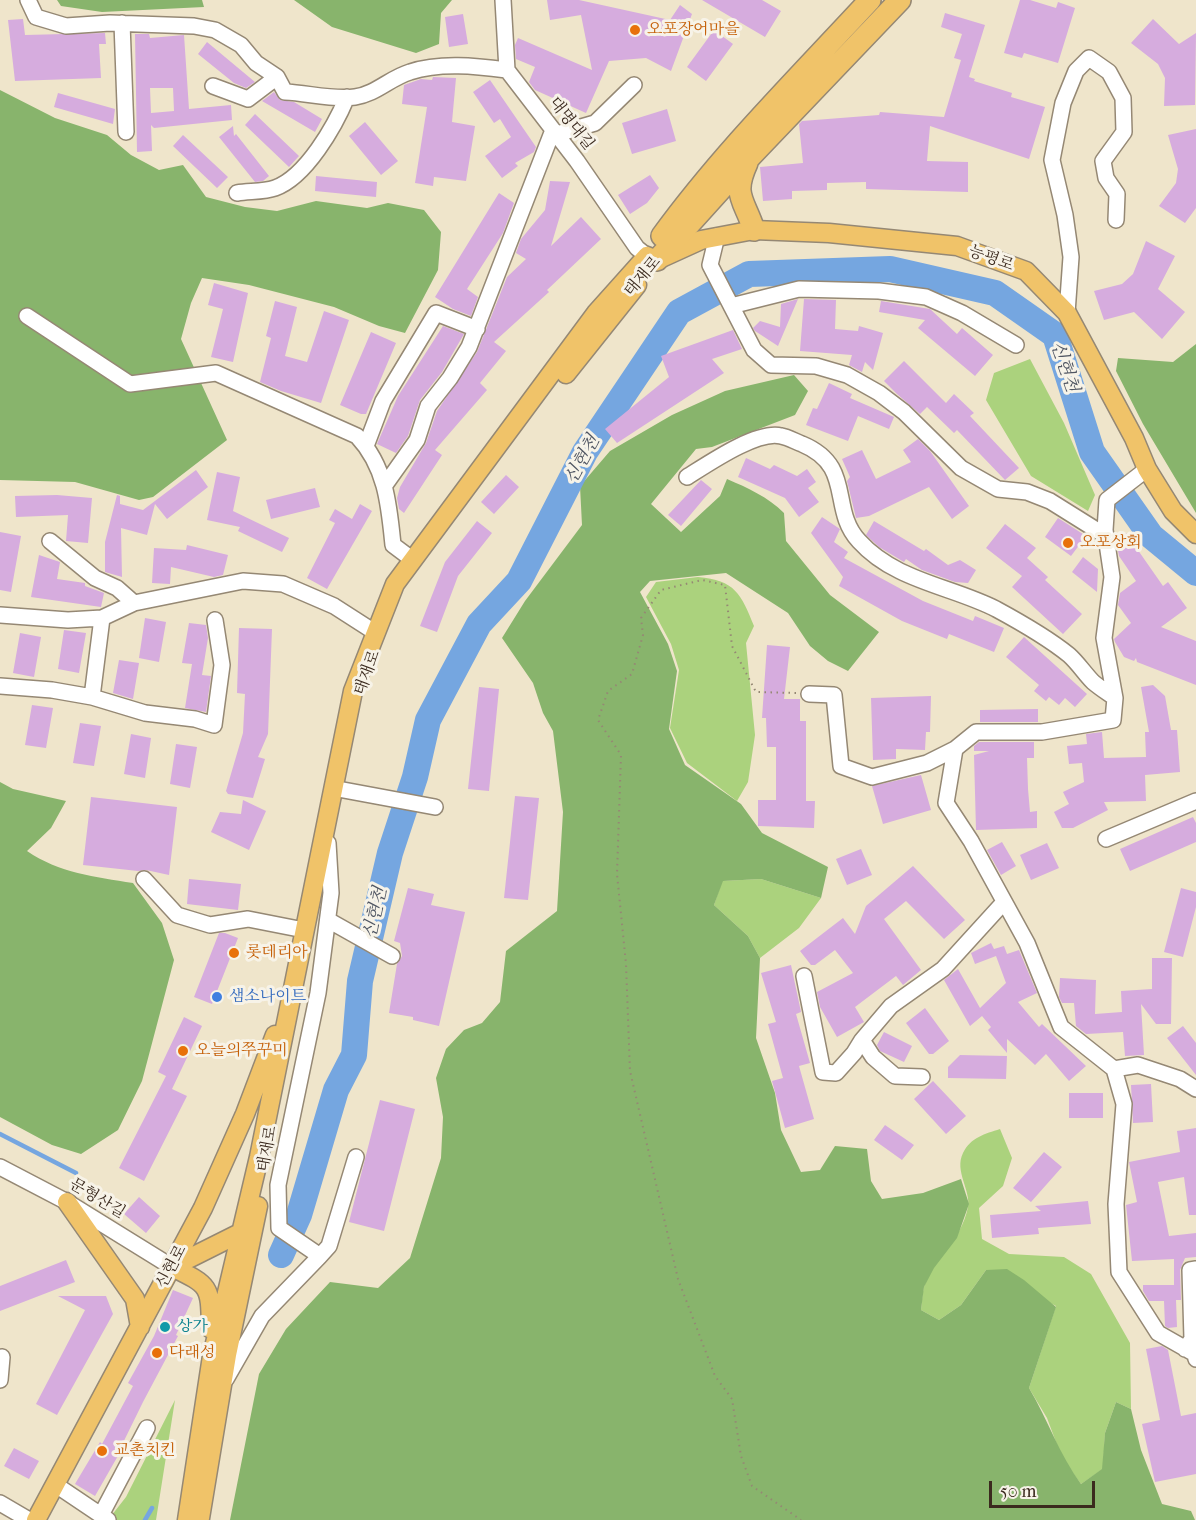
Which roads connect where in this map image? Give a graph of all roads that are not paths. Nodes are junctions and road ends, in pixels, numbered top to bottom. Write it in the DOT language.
graph roads {
  1 [pos="28,0"];
  2 [pos="503,0"];
  3 [pos="870,0"];
  4 [pos="900,0"];
  5 [pos="122,23"];
  6 [pos="507,70"];
  7 [pos="277,77"];
  8 [pos="634,85"];
  9 [pos="213,86"];
  10 [pos="347,97"];
  11 [pos="126,132"];
  12 [pos="555,132"];
  13 [pos="750,157"];
  14 [pos="237,193"];
  15 [pos="1116,220"];
  16 [pos="754,230"];
  17 [pos="717,236"];
  18 [pos="652,258"];
  19 [pos="731,306"];
  20 [pos="1067,313"];
  21 [pos="27,316"];
  22 [pos="477,329"];
  23 [pos="1016,345"];
  24 [pos="366,446"];
  25 [pos="1143,471"];
  26 [pos="687,477"];
  27 [pos="385,485"];
  28 [pos="1196,534"];
  29 [pos="1106,536"];
  30 [pos="50,540"];
  31 [pos="412,560"];
  32 [pos="134,603"];
  33 [pos="0,615"];
  34 [pos="102,618"];
  35 [pos="215,620"];
  36 [pos="376,633"];
  37 [pos="0,686"];
  38 [pos="809,694"];
  39 [pos="92,698"];
  40 [pos="1115,698"];
  41 [pos="955,749"];
  42 [pos="338,789"];
  43 [pos="1196,801"];
  44 [pos="435,807"];
  45 [pos="1106,839"];
  46 [pos="328,843"];
  47 [pos="144,879"];
  48 [pos="1004,902"];
  49 [pos="328,920"];
  50 [pos="304,930"];
  51 [pos="392,956"];
  52 [pos="804,976"];
  53 [pos="288,1006"];
  54 [pos="862,1041"];
  55 [pos="1114,1070"];
  56 [pos="922,1077"];
  57 [pos="1196,1089"];
  58 [pos="356,1157"];
  59 [pos="0,1167"];
  60 [pos="67,1202"];
  61 [pos="247,1234"];
  62 [pos="316,1256"];
  63 [pos="172,1267"];
  64 [pos="1196,1269"];
  65 [pos="140,1327"];
  66 [pos="1192,1346"];
  67 [pos="212,1356"];
  68 [pos="2,1357"];
  69 [pos="0,1380"];
  70 [pos="223,1384"];
  71 [pos="147,1428"];
  72 [pos="56,1485"];
  73 [pos="0,1503"];
  74 [pos="105,1518"];
  75 [pos="29,1520"];
  76 [pos="36,1520"];
  77 [pos="188,1520"];
  78 [pos="200,1520"];
  1 -- 5 [label="street"];
  2 -- 6 [label="street"];
  3 -- 18 [label="highway, 태재로"];
  4 -- 13 [label="highway, 태재로"];
  5 -- 7 [label="street"];
  5 -- 11 [label="street"];
  6 -- 10 [label="street"];
  6 -- 12 [label="street, 대명대길"];
  7 -- 9 [label="street"];
  7 -- 10 [label="street"];
  8 -- 12 [label="street"];
  10 -- 14 [label="street"];
  12 -- 18 [label="street, 대명대길"];
  12 -- 22 [label="street"];
  13 -- 16 [label="highway"];
  13 -- 18 [label="highway, 태재로"];
  15 -- 20 [label="street"];
  16 -- 17 [label="main road, 능평로"];
  16 -- 20 [label="main road, 능평로"];
  17 -- 18 [label="main road, 능평로"];
  17 -- 19 [label="street"];
  18 -- 31 [label="main road, 태재로"];
  18 -- 42 [label="main road, 태재로"];
  19 -- 23 [label="street"];
  19 -- 29 [label="street"];
  20 -- 25 [label="main road, 능평로"];
  21 -- 24 [label="street"];
  22 -- 24 [label="street"];
  22 -- 27 [label="street"];
  24 -- 27 [label="street"];
  25 -- 28 [label="main road, 능평로"];
  25 -- 29 [label="street"];
  26 -- 40 [label="street"];
  27 -- 31 [label="street"];
  29 -- 40 [label="street"];
  30 -- 32 [label="street"];
  31 -- 36 [label="main road, 태재로"];
  32 -- 34 [label="street"];
  32 -- 36 [label="street"];
  33 -- 34 [label="street"];
  34 -- 39 [label="street"];
  35 -- 39 [label="street"];
  36 -- 50 [label="main road, 태재로"];
  37 -- 39 [label="street"];
  38 -- 41 [label="street"];
  40 -- 41 [label="street"];
  41 -- 48 [label="street"];
  42 -- 44 [label="street"];
  42 -- 46 [label="main road, 태재로"];
  43 -- 45 [label="street"];
  46 -- 49 [label="street"];
  46 -- 61 [label="main road, 태재로"];
  47 -- 50 [label="street"];
  48 -- 54 [label="street"];
  48 -- 55 [label="street"];
  49 -- 51 [label="street"];
  49 -- 62 [label="street"];
  50 -- 53 [label="main road, 태재로"];
  52 -- 54 [label="street"];
  53 -- 61 [label="main road, 태재로"];
  53 -- 63 [label="main road, 신현로"];
  54 -- 56 [label="street"];
  55 -- 57 [label="street"];
  55 -- 66 [label="street"];
  58 -- 62 [label="street"];
  59 -- 60 [label="street, 문형산길"];
  60 -- 63 [label="street, 문형산길"];
  60 -- 65 [label="main road"];
  61 -- 63 [label="main road"];
  61 -- 67 [label="main road, 태재로"];
  61 -- 70 [label="main road, 태재로"];
  62 -- 70 [label="street"];
  63 -- 65 [label="main road, 신현로"];
  63 -- 67 [label="main road"];
  64 -- 66 [label="street"];
  65 -- 72 [label="main road, 신현로"];
  67 -- 77 [label="main road, 태재로"];
  68 -- 69 [label="street"];
  70 -- 78 [label="main road, 태재로"];
  71 -- 74 [label="street"];
  72 -- 74 [label="street"];
  72 -- 76 [label="main road, 신현로"];
  73 -- 75 [label="street"];
}
